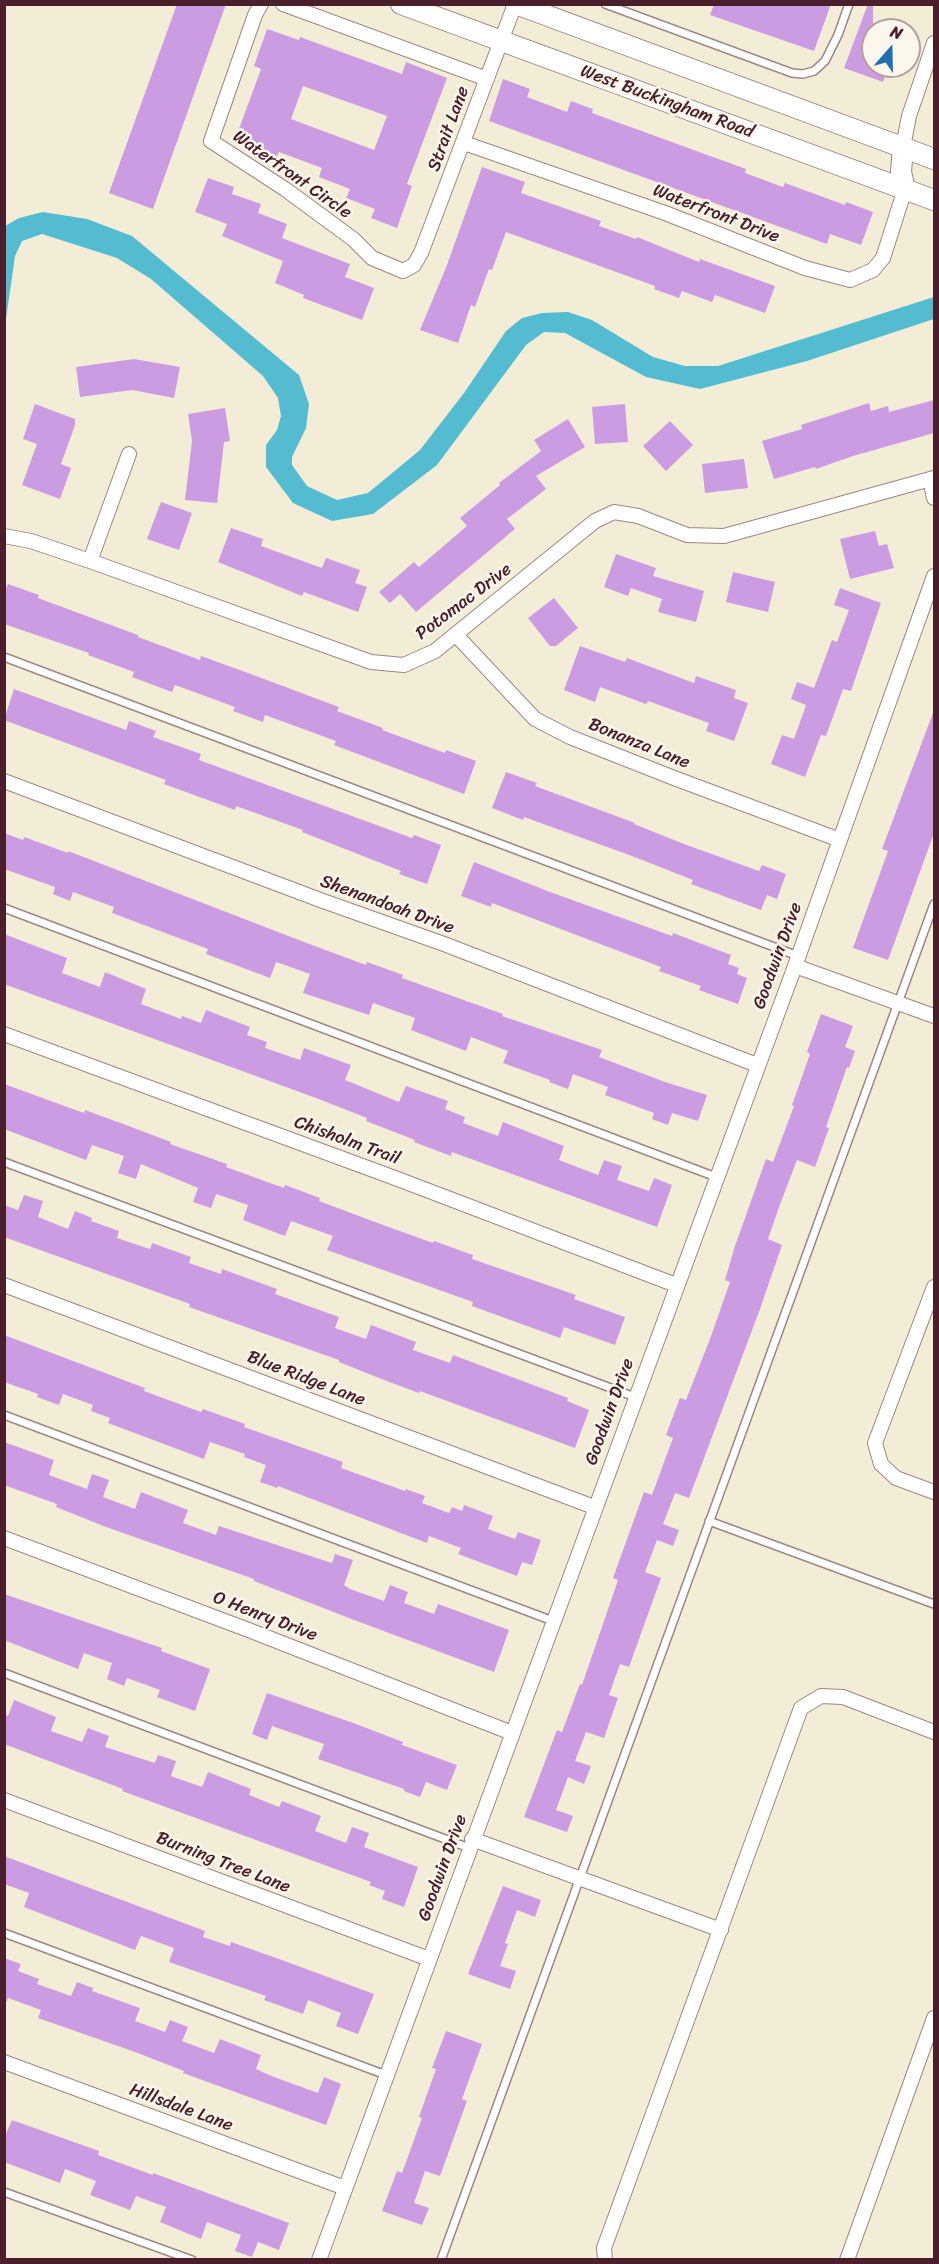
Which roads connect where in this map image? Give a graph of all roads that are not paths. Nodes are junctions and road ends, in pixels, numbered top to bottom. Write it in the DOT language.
graph roads {
  1 [pos="261,4"];
  2 [pos="283,4"];
  3 [pos="400,4"];
  4 [pos="515,4"];
  5 [pos="605,4"];
  6 [pos="849,4"];
  7 [pos="501,42"];
  8 [pos="934,43"];
  9 [pos="487,79"];
  10 [pos="464,142"];
  11 [pos="903,147"];
  12 [pos="934,159"];
  13 [pos="904,189"];
  14 [pos="934,200"];
  15 [pos="414,265"];
  16 [pos="129,454"];
  17 [pos="932,478"];
  18 [pos="934,498"];
  19 [pos="4,536"];
  20 [pos="90,561"];
  21 [pos="934,576"];
  22 [pos="456,635"];
  23 [pos="4,657"];
  24 [pos="4,781"];
  25 [pos="840,840"];
  26 [pos="934,904"];
  27 [pos="4,908"];
  28 [pos="796,961"];
  29 [pos="897,1003"];
  30 [pos="934,1016"];
  31 [pos="4,1034"];
  32 [pos="757,1065"];
  33 [pos="4,1162"];
  34 [pos="716,1178"];
  35 [pos="4,1285"];
  36 [pos="676,1285"];
  37 [pos="934,1287"];
  38 [pos="634,1397"];
  39 [pos="4,1415"];
  40 [pos="934,1492"];
  41 [pos="594,1507"];
  42 [pos="709,1521"];
  43 [pos="4,1538"];
  44 [pos="934,1604"];
  45 [pos="552,1621"];
  46 [pos="4,1673"];
  47 [pos="934,1732"];
  48 [pos="512,1733"];
  49 [pos="4,1800"];
  50 [pos="470,1843"];
  51 [pos="579,1878"];
  52 [pos="720,1930"];
  53 [pos="4,1933"];
  54 [pos="429,1959"];
  55 [pos="934,2018"];
  56 [pos="4,2062"];
  57 [pos="386,2075"];
  58 [pos="345,2188"];
  59 [pos="4,2192"];
  60 [pos="192,2259"];
  61 [pos="319,2259"];
  62 [pos="441,2259"];
  63 [pos="604,2259"];
  64 [pos="847,2259"];
  1 -- 15 [label="street, Waterfront Circle"];
  2 -- 9 [label="street"];
  3 -- 7 [label="main road, West Buckingham Road"];
  4 -- 7 [label="street, Strait Lane"];
  4 -- 11 [label="main road"];
  5 -- 6 [label="lane"];
  7 -- 9 [label="street, Strait Lane"];
  7 -- 13 [label="main road, West Buckingham Road"];
  8 -- 11 [label="street"];
  9 -- 10 [label="street, Strait Lane"];
  10 -- 13 [label="street, Waterfront Drive"];
  10 -- 15 [label="street, Strait Lane"];
  11 -- 12 [label="main road"];
  11 -- 13 [label="main road"];
  13 -- 14 [label="main road, West Buckingham Road"];
  16 -- 20 [label="street"];
  17 -- 18 [label="street"];
  17 -- 22 [label="street, Potomac Drive"];
  19 -- 20 [label="street, Potomac Drive"];
  20 -- 22 [label="street, Potomac Drive"];
  21 -- 25 [label="street, Goodwin Drive"];
  22 -- 25 [label="street, Bonanza Lane"];
  23 -- 28 [label="lane"];
  24 -- 32 [label="street, Shenandoah Drive"];
  25 -- 28 [label="street, Goodwin Drive"];
  26 -- 29 [label="lane"];
  27 -- 34 [label="lane"];
  28 -- 29 [label="street"];
  28 -- 32 [label="street, Goodwin Drive"];
  29 -- 30 [label="street"];
  29 -- 42 [label="lane"];
  31 -- 36 [label="street, Chisholm Trail"];
  32 -- 34 [label="street, Goodwin Drive"];
  33 -- 38 [label="lane"];
  34 -- 36 [label="street, Goodwin Drive"];
  35 -- 41 [label="street, Blue Ridge Lane"];
  36 -- 38 [label="street, Goodwin Drive"];
  37 -- 40 [label="street"];
  38 -- 41 [label="street, Goodwin Drive"];
  39 -- 45 [label="lane"];
  41 -- 45 [label="street, Goodwin Drive"];
  42 -- 44 [label="lane"];
  42 -- 51 [label="lane"];
  43 -- 48 [label="street, O Henry Drive"];
  45 -- 48 [label="street, Goodwin Drive"];
  46 -- 50 [label="lane"];
  47 -- 52 [label="street"];
  48 -- 50 [label="street, Goodwin Drive"];
  49 -- 54 [label="street, Burning Tree Lane"];
  50 -- 51 [label="street"];
  50 -- 54 [label="street, Goodwin Drive"];
  51 -- 52 [label="street"];
  51 -- 62 [label="lane"];
  52 -- 63 [label="street"];
  53 -- 57 [label="lane"];
  54 -- 57 [label="street, Goodwin Drive"];
  55 -- 64 [label="street"];
  56 -- 58 [label="street, Hillsdale Lane"];
  57 -- 58 [label="street, Goodwin Drive"];
  58 -- 61 [label="street, Goodwin Drive"];
  59 -- 60 [label="lane"];
}
